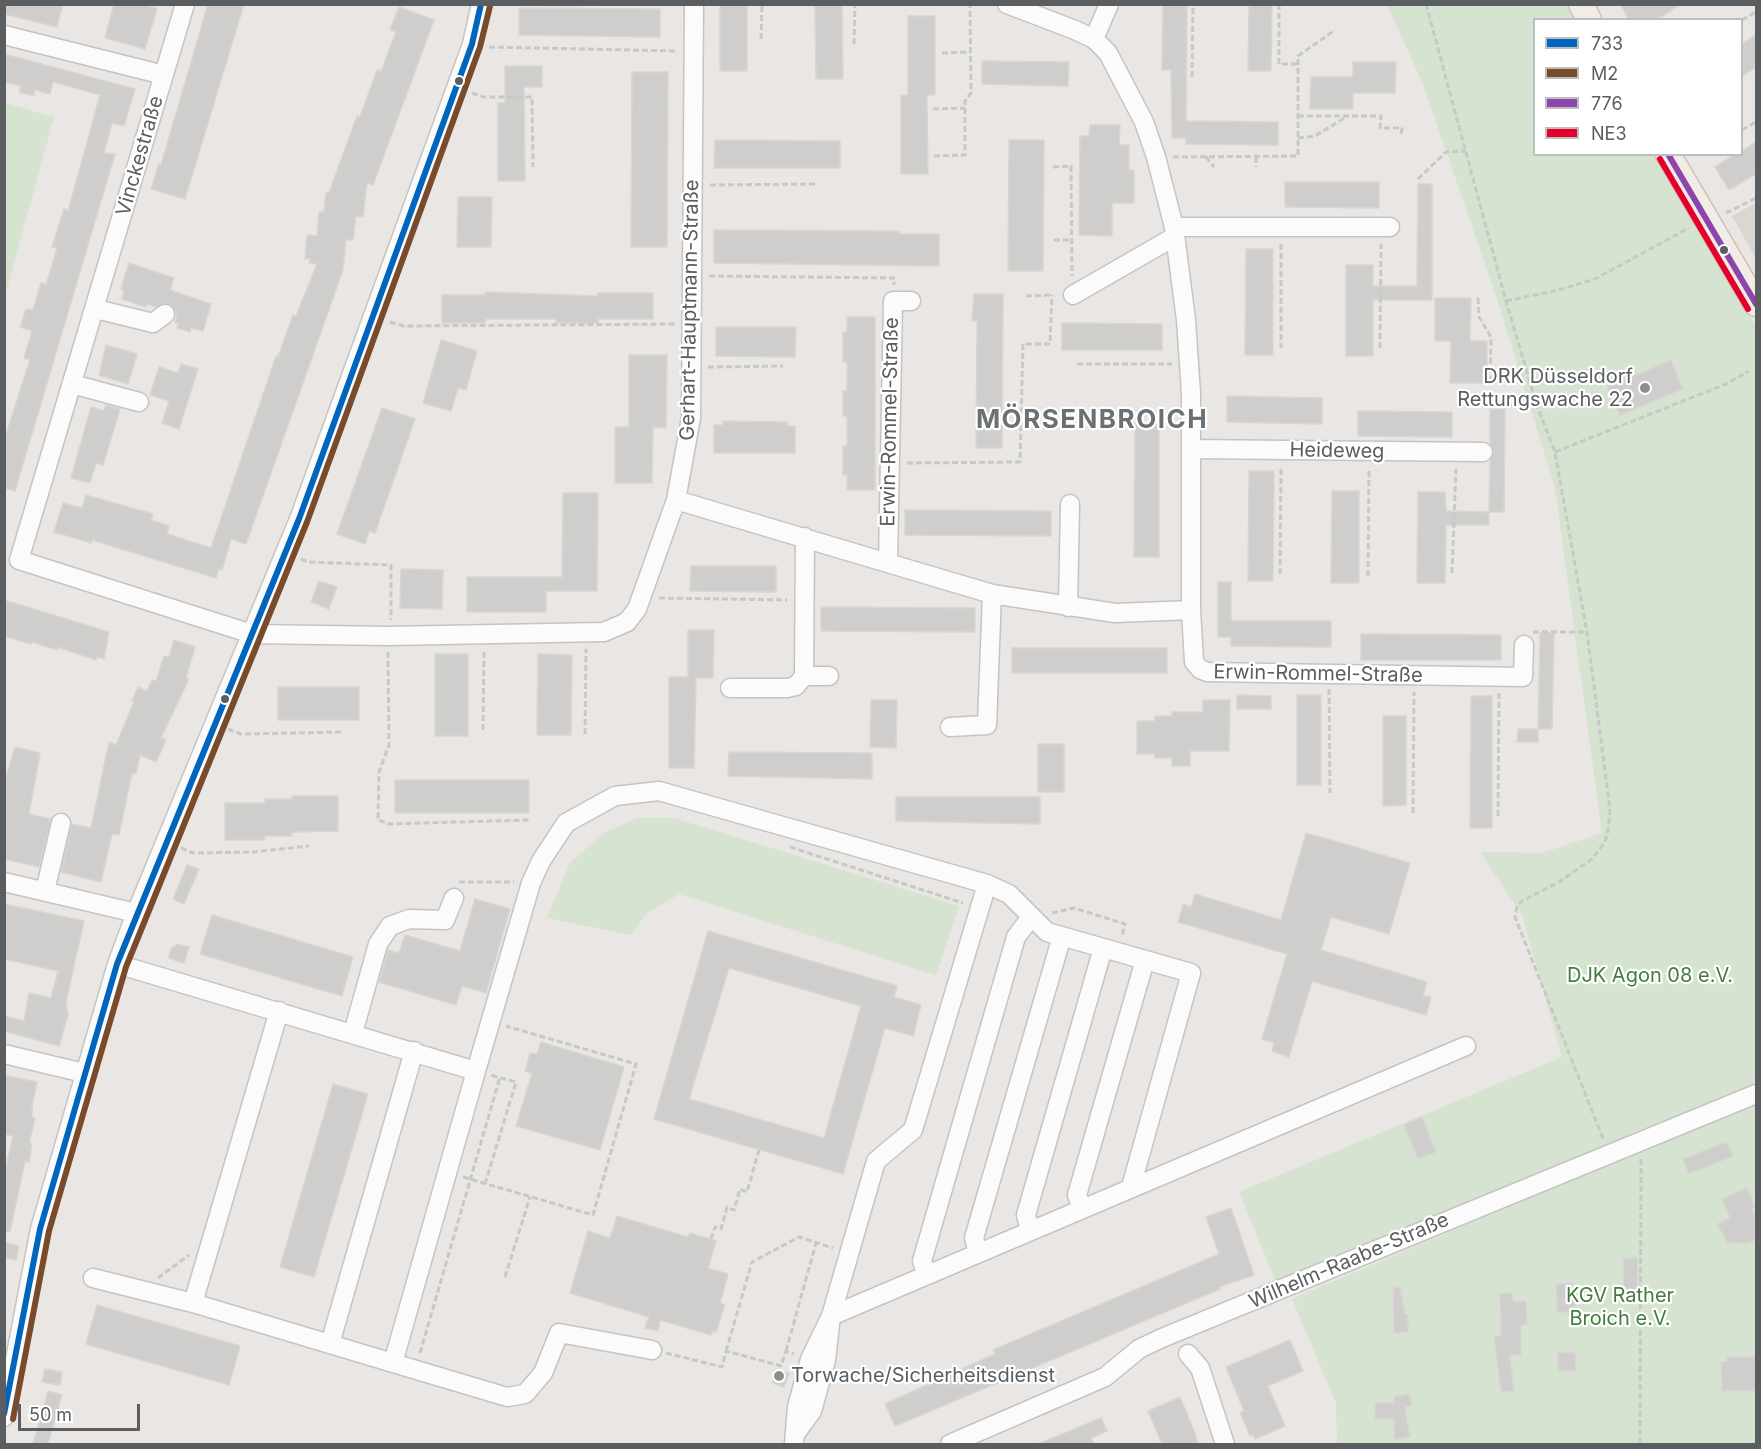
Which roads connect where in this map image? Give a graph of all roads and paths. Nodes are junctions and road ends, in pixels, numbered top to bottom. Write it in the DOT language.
graph roads {
  1 [pos="185,4"];
  2 [pos="481,4"];
  3 [pos="694,4"];
  4 [pos="762,4"];
  5 [pos="855,4"];
  6 [pos="970,4"];
  7 [pos="1007,4"];
  8 [pos="1109,4"];
  9 [pos="1193,4"];
  10 [pos="1279,4"];
  11 [pos="1426,4"];
  12 [pos="1581,4"];
  13 [pos="1588,18"];
  14 [pos="1335,30"];
  15 [pos="4,35"];
  16 [pos="761,39"];
  17 [pos="1094,39"];
  18 [pos="472,44"];
  19 [pos="854,44"];
  20 [pos="694,52"];
  21 [pos="970,52"];
  22 [pos="942,53"];
  23 [pos="1298,64"];
  24 [pos="164,75"];
  25 [pos="1192,77"];
  26 [pos="457,87"];
  27 [pos="965,108"];
  28 [pos="933,109"];
  29 [pos="1298,116"];
  30 [pos="1348,116"];
  31 [pos="1401,134"];
  32 [pos="1298,139"];
  33 [pos="1465,151"];
  34 [pos="934,156"];
  35 [pos="1256,156"];
  36 [pos="1669,156"];
  37 [pos="1156,157"];
  38 [pos="1205,157"];
  39 [pos="533,167"];
  40 [pos="1053,167"];
  41 [pos="1214,167"];
  42 [pos="1256,167"];
  43 [pos="1418,179"];
  44 [pos="815,184"];
  45 [pos="693,185"];
  46 [pos="1756,198"];
  47 [pos="1708,220"];
  48 [pos="1281,227"];
  49 [pos="1385,227"];
  50 [pos="1174,232"];
  51 [pos="1053,240"];
  52 [pos="1072,240"];
  53 [pos="692,276"];
  54 [pos="1052,295"];
  55 [pos="1073,295"];
  56 [pos="1026,296"];
  57 [pos="1478,298"];
  58 [pos="902,301"];
  59 [pos="1506,301"];
  60 [pos="1756,304"];
  61 [pos="96,309"];
  62 [pos="165,314"];
  63 [pos="373,317"];
  64 [pos="692,324"];
  65 [pos="1281,348"];
  66 [pos="1380,348"];
  67 [pos="1077,364"];
  68 [pos="1189,364"];
  69 [pos="783,366"];
  70 [pos="692,367"];
  71 [pos="1749,370"];
  72 [pos="1490,383"];
  73 [pos="72,384"];
  74 [pos="139,402"];
  75 [pos="1484,406"];
  76 [pos="1538,406"];
  77 [pos="1191,450"];
  78 [pos="1281,450"];
  79 [pos="1369,451"];
  80 [pos="1456,452"];
  81 [pos="1483,452"];
  82 [pos="1555,452"];
  83 [pos="889,464"];
  84 [pos="676,500"];
  85 [pos="1070,504"];
  86 [pos="805,537"];
  87 [pos="285,553"];
  88 [pos="888,562"];
  89 [pos="1452,573"];
  90 [pos="1280,574"];
  91 [pos="1368,576"];
  92 [pos="992,594"];
  93 [pos="642,598"];
  94 [pos="804,600"];
  95 [pos="1068,607"];
  96 [pos="1191,610"];
  97 [pos="1587,632"];
  98 [pos="586,633"];
  99 [pos="252,634"];
  100 [pos="484,634"];
  101 [pos="389,636"];
  102 [pos="1524,645"];
  103 [pos="1329,675"];
  104 [pos="804,676"];
  105 [pos="829,676"];
  106 [pos="1414,676"];
  107 [pos="1499,676"];
  108 [pos="730,688"];
  109 [pos="215,723"];
  110 [pos="950,727"];
  111 [pos="483,730"];
  112 [pos="343,732"];
  113 [pos="585,734"];
  114 [pos="1330,794"];
  115 [pos="1413,813"];
  116 [pos="1498,816"];
  117 [pos="530,819"];
  118 [pos="61,823"];
  119 [pos="165,841"];
  120 [pos="309,846"];
  121 [pos="788,847"];
  122 [pos="4,882"];
  123 [pos="531,883"];
  124 [pos="987,884"];
  125 [pos="45,891"];
  126 [pos="454,898"];
  127 [pos="981,909"];
  128 [pos="136,913"];
  129 [pos="1031,917"];
  130 [pos="1062,936"];
  131 [pos="1110,950"];
  132 [pos="1145,960"];
  133 [pos="117,964"];
  134 [pos="279,1011"];
  135 [pos="490,1022"];
  136 [pos="353,1033"];
  137 [pos="1466,1046"];
  138 [pos="414,1051"];
  139 [pos="4,1054"];
  140 [pos="476,1071"];
  141 [pos="84,1073"];
  142 [pos="500,1077"];
  143 [pos="1756,1094"];
  144 [pos="1641,1141"];
  145 [pos="759,1150"];
  146 [pos="1609,1153"];
  147 [pos="447,1173"];
  148 [pos="469,1179"];
  149 [pos="485,1184"];
  150 [pos="1131,1187"];
  151 [pos="530,1197"];
  152 [pos="1082,1209"];
  153 [pos="1030,1230"];
  154 [pos="711,1239"];
  155 [pos="817,1243"];
  156 [pos="192,1245"];
  157 [pos="849,1253"];
  158 [pos="978,1253"];
  159 [pos="927,1275"];
  160 [pos="505,1277"];
  161 [pos="93,1278"];
  162 [pos="151,1292"];
  163 [pos="193,1303"];
  164 [pos="831,1316"];
  165 [pos="330,1344"];
  166 [pos="652,1350"];
  167 [pos="726,1351"];
  168 [pos="786,1351"];
  169 [pos="1188,1354"];
  170 [pos="810,1359"];
  171 [pos="393,1362"];
  172 [pos="415,1369"];
  173 [pos="4,1417"];
  174 [pos="979,1438"];
  175 [pos="795,1439"];
  176 [pos="950,1444"];
  177 [pos="1225,1444"];
  178 [pos="1640,1444"];
  1 -- 24 [label="street, Vinckestraße"];
  2 -- 18 [label="street"];
  3 -- 20 [label="street, Gerhart-Hauptmann-Straße"];
  4 -- 16 [label="path"];
  5 -- 19 [label="path"];
  6 -- 21 [label="path"];
  7 -- 17 [label="street"];
  8 -- 17 [label="street"];
  9 -- 25 [label="path"];
  10 -- 23 [label="path"];
  11 -- 33 [label="path"];
  12 -- 13 [label="main road"];
  14 -- 23 [label="path"];
  15 -- 24 [label="street"];
  17 -- 37 [label="street"];
  18 -- 20 [label="path"];
  18 -- 26 [label="street"];
  20 -- 45 [label="street, Gerhart-Hauptmann-Straße"];
  21 -- 22 [label="path"];
  21 -- 27 [label="path"];
  23 -- 29 [label="path"];
  24 -- 61 [label="street, Vinckestraße"];
  26 -- 39 [label="path"];
  26 -- 63 [label="street"];
  27 -- 28 [label="path"];
  27 -- 34 [label="path"];
  29 -- 30 [label="path"];
  29 -- 32 [label="path"];
  30 -- 31 [label="path"];
  30 -- 32 [label="path"];
  32 -- 35 [label="path"];
  33 -- 43 [label="path"];
  33 -- 59 [label="path"];
  35 -- 38 [label="path"];
  35 -- 42 [label="path"];
  36 -- 47 [label="main road"];
  37 -- 38 [label="path"];
  37 -- 50 [label="street"];
  38 -- 41 [label="path"];
  40 -- 52 [label="path"];
  44 -- 45 [label="path"];
  45 -- 53 [label="street, Gerhart-Hauptmann-Straße"];
  46 -- 47 [label="path"];
  47 -- 59 [label="path"];
  47 -- 60 [label="main road"];
  48 -- 49 [label="street"];
  48 -- 50 [label="street"];
  48 -- 65 [label="path"];
  49 -- 66 [label="path"];
  50 -- 55 [label="street"];
  50 -- 68 [label="street"];
  51 -- 52 [label="path"];
  52 -- 55 [label="path"];
  53 -- 58 [label="path"];
  53 -- 64 [label="street, Gerhart-Hauptmann-Straße"];
  54 -- 55 [label="path"];
  54 -- 56 [label="path"];
  54 -- 83 [label="path"];
  57 -- 72 [label="path"];
  58 -- 83 [label="street, Erwin-Rommel-Straße"];
  59 -- 76 [label="path"];
  61 -- 62 [label="street"];
  61 -- 73 [label="street, Vinckestraße"];
  63 -- 64 [label="path"];
  63 -- 87 [label="street"];
  64 -- 70 [label="street, Gerhart-Hauptmann-Straße"];
  67 -- 68 [label="path"];
  68 -- 77 [label="street"];
  69 -- 70 [label="path"];
  70 -- 84 [label="street, Gerhart-Hauptmann-Straße"];
  71 -- 82 [label="path"];
  73 -- 74 [label="street"];
  73 -- 99 [label="street, Vinckestraße"];
  75 -- 76 [label="path"];
  76 -- 82 [label="path"];
  77 -- 78 [label="street, Heideweg"];
  77 -- 96 [label="street"];
  78 -- 79 [label="street, Heideweg"];
  78 -- 90 [label="path"];
  79 -- 80 [label="street, Heideweg"];
  79 -- 91 [label="path"];
  80 -- 81 [label="street, Heideweg"];
  80 -- 89 [label="path"];
  82 -- 97 [label="path"];
  83 -- 88 [label="street, Erwin-Rommel-Straße"];
  84 -- 86 [label="street"];
  84 -- 93 [label="street, Gerhart-Hauptmann-Straße"];
  85 -- 95 [label="street"];
  86 -- 88 [label="street"];
  86 -- 94 [label="street"];
  87 -- 99 [label="street"];
  87 -- 101 [label="path"];
  88 -- 92 [label="street"];
  92 -- 95 [label="street"];
  92 -- 110 [label="street"];
  93 -- 94 [label="path"];
  93 -- 98 [label="street, Gerhart-Hauptmann-Straße"];
  94 -- 104 [label="street"];
  95 -- 96 [label="street"];
  96 -- 103 [label="street, Erwin-Rommel-Straße"];
  97 -- 102 [label="path"];
  97 -- 146 [label="path"];
  98 -- 100 [label="street, Gerhart-Hauptmann-Straße"];
  98 -- 113 [label="path"];
  99 -- 101 [label="street, Gerhart-Hauptmann-Straße"];
  99 -- 109 [label="street"];
  100 -- 101 [label="street, Gerhart-Hauptmann-Straße"];
  100 -- 111 [label="path"];
  101 -- 117 [label="path"];
  102 -- 107 [label="street, Erwin-Rommel-Straße"];
  103 -- 106 [label="street, Erwin-Rommel-Straße"];
  103 -- 114 [label="path"];
  104 -- 105 [label="street"];
  104 -- 108 [label="street"];
  106 -- 107 [label="street, Erwin-Rommel-Straße"];
  106 -- 115 [label="path"];
  107 -- 116 [label="path"];
  109 -- 112 [label="path"];
  109 -- 119 [label="street"];
  118 -- 125 [label="street"];
  119 -- 120 [label="path"];
  119 -- 128 [label="street"];
  121 -- 127 [label="path"];
  122 -- 125 [label="street"];
  123 -- 124 [label="street"];
  123 -- 126 [label="path"];
  123 -- 135 [label="street"];
  124 -- 127 [label="street"];
  124 -- 129 [label="street"];
  125 -- 128 [label="street"];
  126 -- 136 [label="street"];
  127 -- 157 [label="street"];
  128 -- 133 [label="street"];
  129 -- 130 [label="street"];
  129 -- 131 [label="path"];
  129 -- 159 [label="street"];
  130 -- 131 [label="street"];
  130 -- 158 [label="street"];
  131 -- 132 [label="street"];
  131 -- 153 [label="street"];
  132 -- 150 [label="street"];
  132 -- 152 [label="street"];
  133 -- 134 [label="street"];
  133 -- 141 [label="street"];
  134 -- 136 [label="street"];
  134 -- 163 [label="street"];
  135 -- 140 [label="street"];
  135 -- 151 [label="path"];
  136 -- 138 [label="street"];
  137 -- 150 [label="street"];
  138 -- 140 [label="street"];
  138 -- 165 [label="street"];
  139 -- 141 [label="street"];
  140 -- 142 [label="path"];
  140 -- 147 [label="street"];
  141 -- 173 [label="street"];
  142 -- 148 [label="path"];
  142 -- 149 [label="path"];
  143 -- 144 [label="street, Wilhelm-Raabe-Straße"];
  144 -- 146 [label="street, Wilhelm-Raabe-Straße"];
  144 -- 178 [label="path"];
  145 -- 154 [label="path"];
  146 -- 174 [label="street, Wilhelm-Raabe-Straße"];
  147 -- 148 [label="path"];
  147 -- 171 [label="street"];
  148 -- 149 [label="path"];
  148 -- 172 [label="path"];
  149 -- 151 [label="path"];
  150 -- 152 [label="street"];
  151 -- 160 [label="path"];
  152 -- 153 [label="street"];
  153 -- 158 [label="street"];
  155 -- 157 [label="path"];
  155 -- 167 [label="path"];
  155 -- 168 [label="path"];
  156 -- 162 [label="path"];
  157 -- 164 [label="street"];
  158 -- 159 [label="street"];
  159 -- 164 [label="street"];
  161 -- 162 [label="street"];
  162 -- 163 [label="street"];
  163 -- 165 [label="street"];
  164 -- 170 [label="street"];
  164 -- 175 [label="street"];
  165 -- 171 [label="street"];
  166 -- 167 [label="path"];
  166 -- 172 [label="street"];
  167 -- 168 [label="path"];
  168 -- 170 [label="path"];
  169 -- 177 [label="street"];
  170 -- 175 [label="street"];
  171 -- 172 [label="street"];
  174 -- 176 [label="street, Wilhelm-Raabe-Straße"];
}
